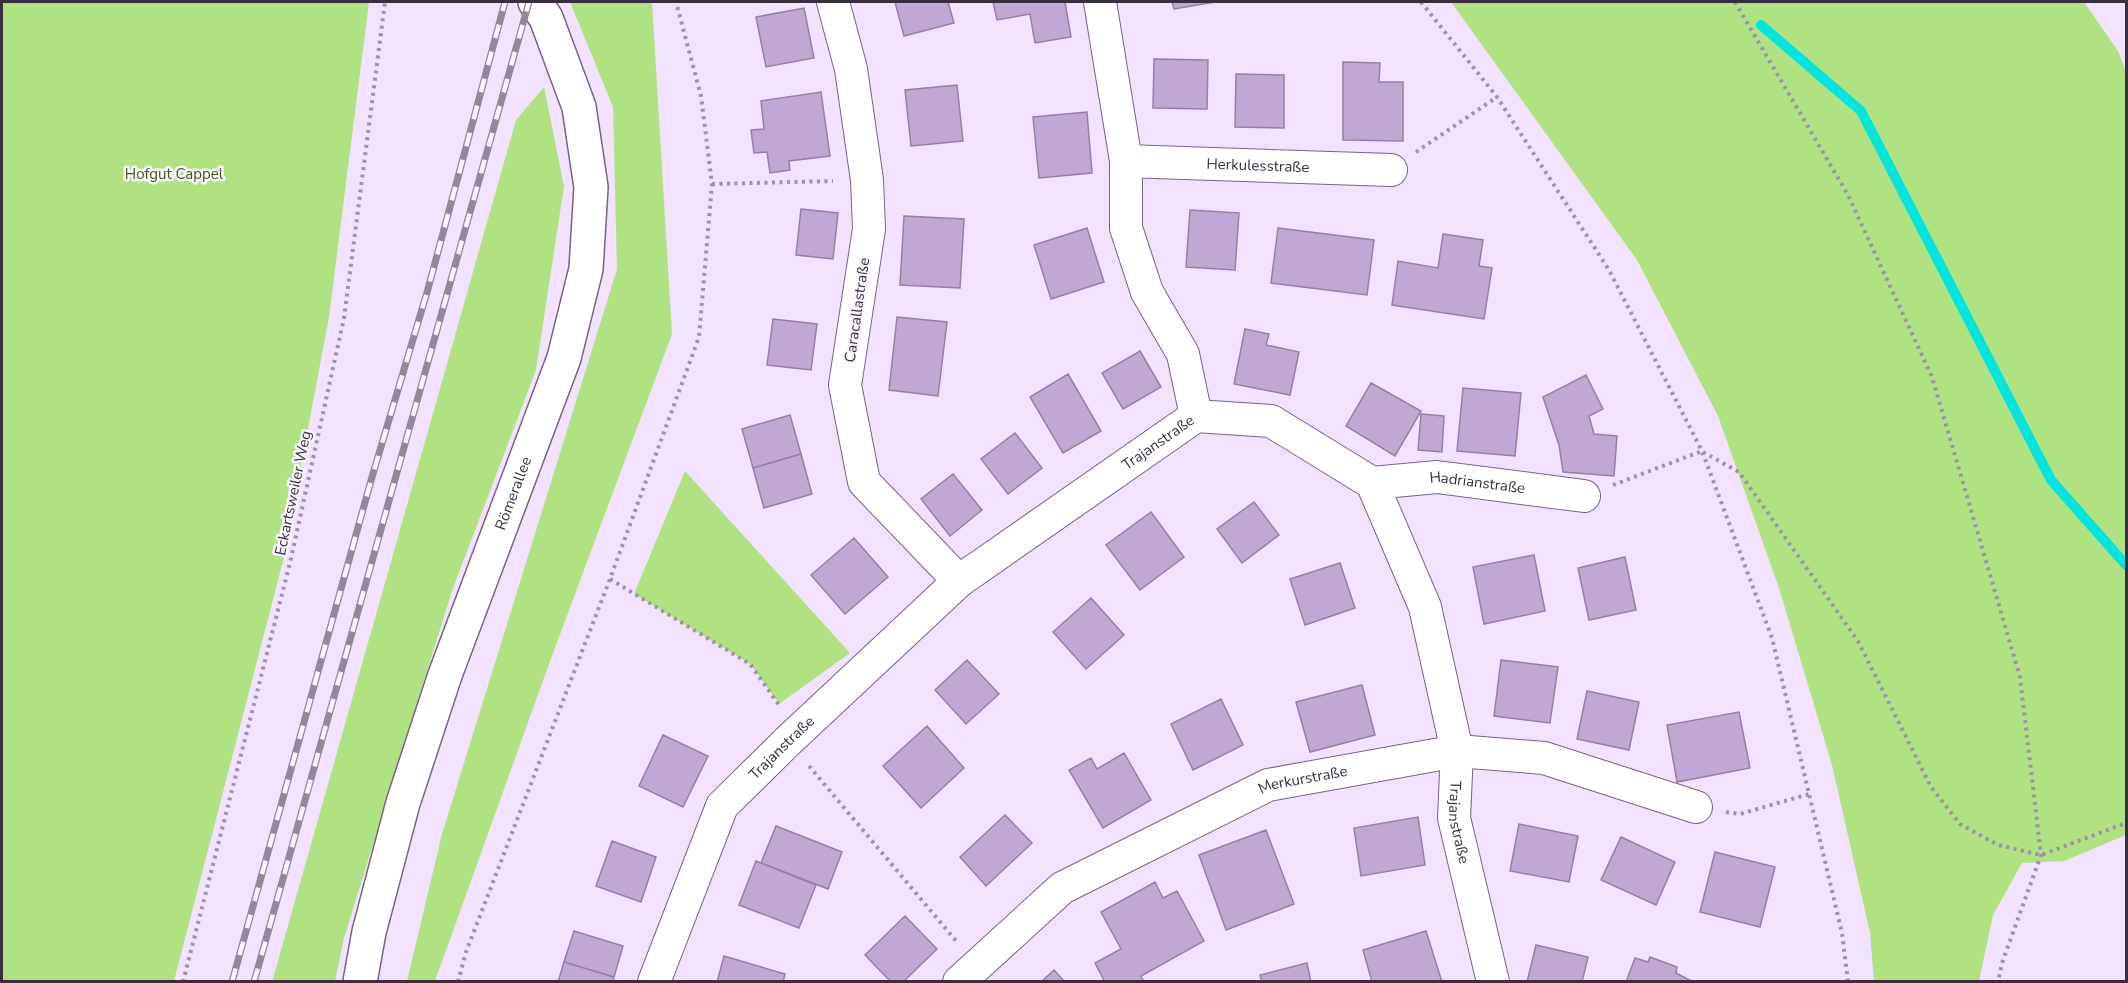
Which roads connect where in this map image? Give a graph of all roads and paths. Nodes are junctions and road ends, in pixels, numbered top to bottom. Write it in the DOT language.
graph roads {
  1 [pos="385,2"];
  2 [pos="535,2"];
  3 [pos="676,2"];
  4 [pos="833,2"];
  5 [pos="1100,2"];
  6 [pos="1422,2"];
  7 [pos="1735,2"];
  8 [pos="1497,97"];
  9 [pos="1126,161"];
  10 [pos="1391,170"];
  11 [pos="867,180"];
  12 [pos="712,184"];
  13 [pos="1196,416"];
  14 [pos="1702,451"];
  15 [pos="1372,483"];
  16 [pos="1584,496"];
  17 [pos="959,581"];
  18 [pos="1457,751"];
  19 [pos="1809,794"];
  20 [pos="1696,807"];
  21 [pos="2127,823"];
  22 [pos="2041,855"];
  23 [pos="183,981"];
  24 [pos="360,981"];
  25 [pos="458,981"];
  26 [pos="654,981"];
  27 [pos="959,981"];
  28 [pos="1493,981"];
  29 [pos="1848,981"];
  30 [pos="1998,981"];
  1 -- 23 [label="path, Eckartsweiler Weg"];
  2 -- 24 [label="street, Römerallee"];
  3 -- 12 [label="path"];
  4 -- 11 [label="street, Caracallastraße"];
  5 -- 9 [label="street"];
  6 -- 8 [label="path"];
  7 -- 22 [label="path"];
  8 -- 10 [label="path"];
  8 -- 14 [label="path"];
  9 -- 10 [label="street, Herkulesstraße"];
  9 -- 13 [label="street"];
  11 -- 12 [label="path"];
  11 -- 17 [label="street, Caracallastraße"];
  12 -- 25 [label="path"];
  13 -- 15 [label="street, Trajanstraße"];
  13 -- 17 [label="street, Trajanstraße"];
  14 -- 16 [label="path"];
  14 -- 19 [label="path"];
  14 -- 22 [label="path"];
  15 -- 16 [label="street, Hadrianstraße"];
  15 -- 18 [label="street, Trajanstraße"];
  17 -- 26 [label="street, Trajanstraße"];
  18 -- 20 [label="street, Merkurstraße"];
  18 -- 27 [label="street, Merkurstraße"];
  18 -- 28 [label="street, Trajanstraße"];
  19 -- 20 [label="path"];
  19 -- 29 [label="path"];
  21 -- 22 [label="path"];
  22 -- 30 [label="path"];
}
